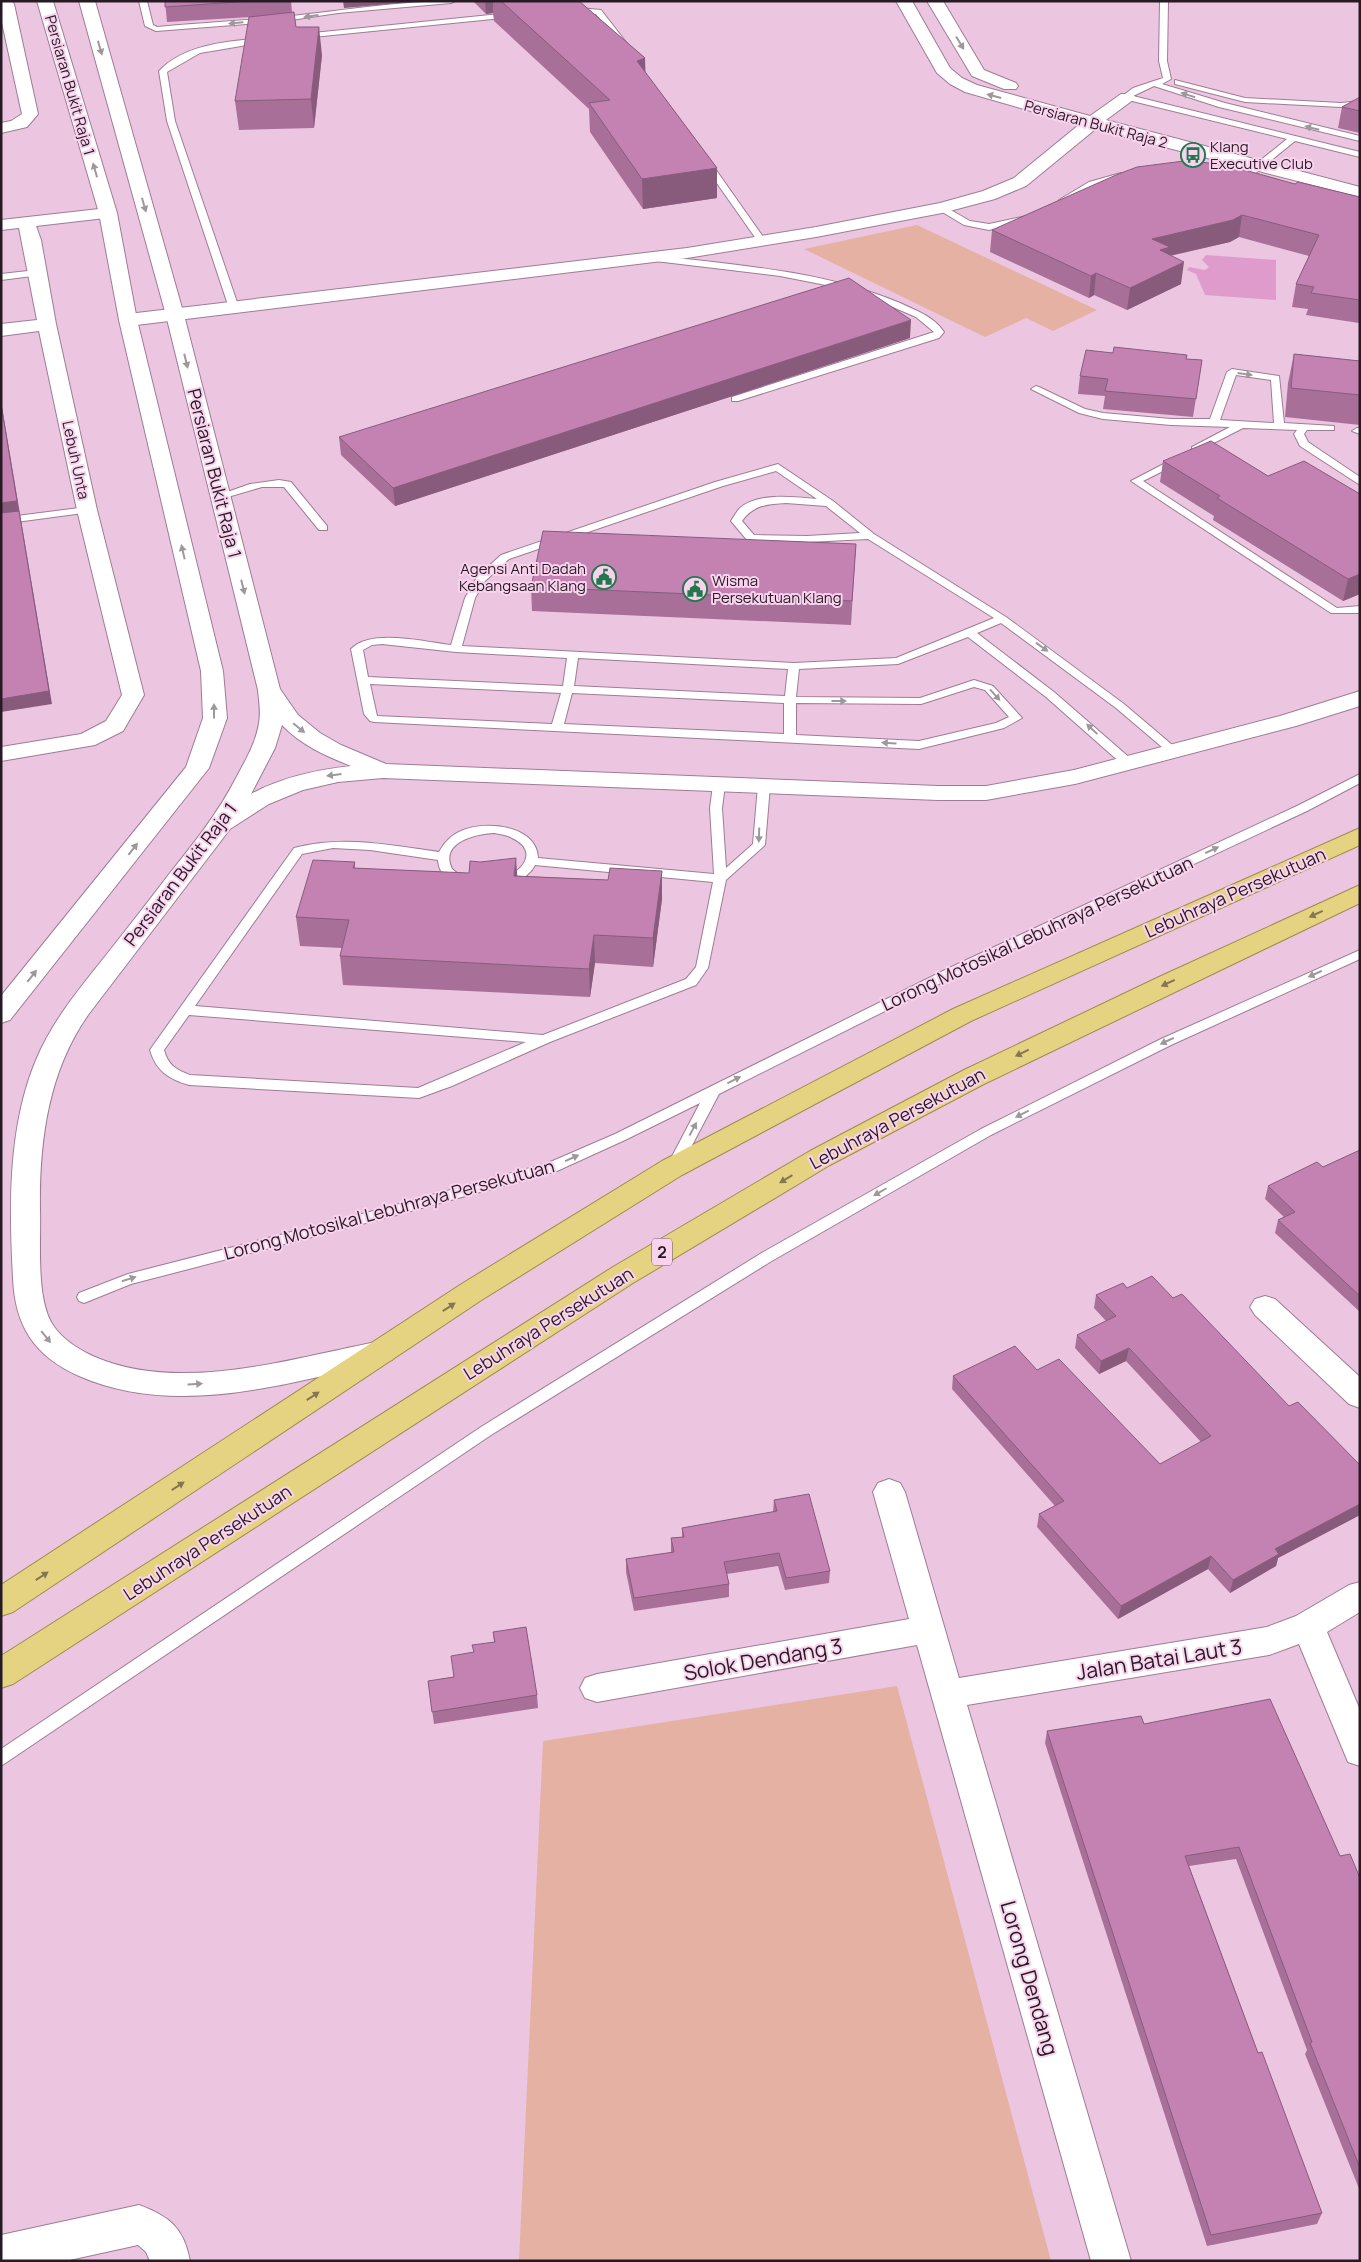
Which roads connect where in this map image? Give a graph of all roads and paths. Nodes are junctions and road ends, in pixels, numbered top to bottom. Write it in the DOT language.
graph roads {
  1 [pos="45,1"];
  2 [pos="87,1"];
  3 [pos="143,1"];
  4 [pos="328,1"];
  5 [pos="451,1"];
  6 [pos="904,1"];
  7 [pos="935,1"];
  8 [pos="1164,1"];
  9 [pos="6,4"];
  10 [pos="564,10"];
  11 [pos="338,11"];
  12 [pos="514,15"];
  13 [pos="296,36"];
  14 [pos="266,39"];
  15 [pos="632,56"];
  16 [pos="1167,79"];
  17 [pos="1155,84"];
  18 [pos="1127,97"];
  19 [pos="1360,103"];
  20 [pos="1106,111"];
  21 [pos="1092,123"];
  22 [pos="7,128"];
  23 [pos="1294,138"];
  24 [pos="1360,140"];
  25 [pos="700,154"];
  26 [pos="1275,154"];
  27 [pos="1360,155"];
  28 [pos="1259,166"];
  29 [pos="1322,166"];
  30 [pos="1131,174"];
  31 [pos="1239,182"];
  32 [pos="1360,192"];
  33 [pos="1052,206"];
  34 [pos="942,208"];
  35 [pos="108,213"];
  36 [pos="1036,214"];
  37 [pos="26,222"];
  38 [pos="1,226"];
  39 [pos="762,241"];
  40 [pos="646,258"];
  41 [pos="37,272"];
  42 [pos="1,277"];
  43 [pos="234,308"];
  44 [pos="175,315"];
  45 [pos="128,320"];
  46 [pos="47,324"];
  47 [pos="1,330"];
  48 [pos="1036,389"];
  49 [pos="735,399"];
  50 [pos="1214,422"];
  51 [pos="1241,426"];
  52 [pos="1279,427"];
  53 [pos="1303,428"];
  54 [pos="1330,428"];
  55 [pos="1360,482"];
  56 [pos="220,496"];
  57 [pos="829,503"];
  58 [pos="87,510"];
  59 [pos="1,522"];
  60 [pos="323,528"];
  61 [pos="870,536"];
  62 [pos="1360,609"];
  63 [pos="1002,618"];
  64 [pos="969,632"];
  65 [pos="456,649"];
  66 [pos="573,654"];
  67 [pos="794,666"];
  68 [pos="364,680"];
  69 [pos="568,688"];
  70 [pos="269,690"];
  71 [pos="1360,698"];
  72 [pos="790,700"];
  73 [pos="558,727"];
  74 [pos="790,738"];
  75 [pos="1173,751"];
  76 [pos="1,754"];
  77 [pos="1127,762"];
  78 [pos="383,771"];
  79 [pos="1360,778"];
  80 [pos="719,785"];
  81 [pos="764,786"];
  82 [pos="221,825"];
  83 [pos="1360,836"];
  84 [pos="443,857"];
  85 [pos="533,861"];
  86 [pos="720,879"];
  87 [pos="1360,893"];
  88 [pos="1360,954"];
  89 [pos="187,1010"];
  90 [pos="1,1014"];
  91 [pos="545,1040"];
  92 [pos="714,1090"];
  93 [pos="672,1168"];
  94 [pos="84,1297"];
  95 [pos="1265,1307"];
  96 [pos="381,1352"];
  97 [pos="1360,1396"];
  98 [pos="889,1492"];
  99 [pos="1360,1595"];
  100 [pos="1,1602"];
  101 [pos="1308,1626"];
  102 [pos="929,1629"];
  103 [pos="1,1674"];
  104 [pos="597,1688"];
  105 [pos="949,1694"];
  106 [pos="1360,1751"];
  107 [pos="1,1759"];
  108 [pos="1,2255"];
  109 [pos="170,2261"];
  110 [pos="1111,2261"];
  35 -- 1 [label="street, Persiaran Bukit Raja 1, one-way"];
  2 -- 44 [label="street, Persiaran Bukit Raja 1, one-way"];
  11 -- 3 [label="lane, one-way"];
  4 -- 11 [label="lane"];
  5 -- 11 [label="lane"];
  21 -- 6 [label="street, Persiaran Bukit Raja 2, one-way"];
  7 -- 20 [label="street, Persiaran Bukit Raja 2, one-way"];
  8 -- 16 [label="lane"];
  9 -- 22 [label="street"];
  10 -- 15 [label="lane"];
  12 -- 13 [label="lane"];
  14 -- 43 [label="lane"];
  16 -- 17 [label="lane"];
  16 -- 19 [label="lane"];
  17 -- 18 [label="lane"];
  24 -- 17 [label="lane, one-way"];
  18 -- 20 [label="street"];
  18 -- 23 [label="lane"];
  20 -- 21 [label="street"];
  20 -- 26 [label="street, Persiaran Bukit Raja 2"];
  21 -- 28 [label="street, Persiaran Bukit Raja 2"];
  21 -- 34 [label="street"];
  23 -- 26 [label="lane"];
  23 -- 27 [label="lane"];
  25 -- 39 [label="lane"];
  26 -- 28 [label="lane"];
  26 -- 29 [label="street, Persiaran Bukit Raja 2"];
  28 -- 31 [label="lane"];
  28 -- 32 [label="street, Persiaran Bukit Raja 2"];
  30 -- 33 [label="lane"];
  34 -- 36 [label="lane"];
  34 -- 39 [label="street"];
  35 -- 37 [label="street"];
  35 -- 45 [label="street, Persiaran Bukit Raja 1"];
  37 -- 38 [label="street"];
  37 -- 41 [label="street, Lebuh Unta"];
  39 -- 40 [label="street"];
  40 -- 43 [label="street"];
  40 -- 49 [label="lane"];
  41 -- 42 [label="lane"];
  41 -- 46 [label="street, Lebuh Unta"];
  43 -- 44 [label="street"];
  44 -- 45 [label="street"];
  44 -- 56 [label="street, Persiaran Bukit Raja 1, one-way"];
  90 -- 45 [label="street, Persiaran Bukit Raja 1, one-way"];
  46 -- 47 [label="street"];
  46 -- 58 [label="street, Lebuh Unta"];
  48 -- 50 [label="lane"];
  50 -- 51 [label="lane"];
  50 -- 52 [label="lane, one-way"];
  51 -- 52 [label="lane"];
  51 -- 62 [label="lane"];
  52 -- 53 [label="lane"];
  53 -- 54 [label="lane"];
  53 -- 55 [label="lane"];
  56 -- 60 [label="lane"];
  56 -- 70 [label="street, Persiaran Bukit Raja 1, one-way"];
  57 -- 61 [label="lane"];
  57 -- 61 [label="lane"];
  57 -- 65 [label="lane"];
  58 -- 59 [label="lane"];
  58 -- 76 [label="street, Lebuh Unta"];
  61 -- 63 [label="lane"];
  63 -- 64 [label="lane"];
  63 -- 75 [label="lane, one-way"];
  64 -- 67 [label="lane"];
  77 -- 64 [label="lane, one-way"];
  65 -- 66 [label="lane"];
  65 -- 68 [label="lane"];
  66 -- 67 [label="lane"];
  66 -- 69 [label="lane"];
  67 -- 72 [label="lane"];
  68 -- 69 [label="lane"];
  68 -- 73 [label="lane"];
  69 -- 72 [label="lane"];
  69 -- 73 [label="lane"];
  70 -- 78 [label="street, one-way"];
  70 -- 82 [label="street, Persiaran Bukit Raja 1"];
  71 -- 75 [label="street"];
  72 -- 74 [label="lane"];
  72 -- 74 [label="lane, one-way"];
  73 -- 74 [label="lane"];
  75 -- 77 [label="street"];
  77 -- 81 [label="street"];
  78 -- 80 [label="street"];
  78 -- 82 [label="street, one-way"];
  92 -- 79 [label="lane, Lorong Motosikal Lebuhraya Persekutuan, one-way"];
  80 -- 81 [label="street"];
  80 -- 86 [label="lane"];
  81 -- 86 [label="lane, one-way"];
  82 -- 96 [label="street, Persiaran Bukit Raja 1, one-way"];
  83 -- 93 [label="highway, Lebuhraya Persekutuan"];
  84 -- 85 [label="lane"];
  84 -- 85 [label="lane"];
  84 -- 89 [label="lane"];
  85 -- 86 [label="lane"];
  86 -- 91 [label="lane"];
  87 -- 103 [label="highway, Lebuhraya Persekutuan / 2, one-way"];
  88 -- 107 [label="lane, one-way"];
  89 -- 91 [label="lane"];
  89 -- 91 [label="lane"];
  93 -- 92 [label="lane, one-way"];
  94 -- 92 [label="lane, Lorong Motosikal Lebuhraya Persekutuan, one-way"];
  96 -- 93 [label="highway, Lebuhraya Persekutuan, one-way"];
  95 -- 97 [label="street"];
  100 -- 96 [label="highway, Lebuhraya Persekutuan, one-way"];
  98 -- 102 [label="street, Lorong Dendang"];
  99 -- 101 [label="street, Jalan Batai Laut 3"];
  101 -- 105 [label="street, Jalan Batai Laut 3"];
  101 -- 106 [label="street"];
  102 -- 104 [label="street, Solok Dendang 3"];
  102 -- 105 [label="street, Lorong Dendang"];
  105 -- 110 [label="street, Lorong Dendang"];
  108 -- 109 [label="street"];
}
